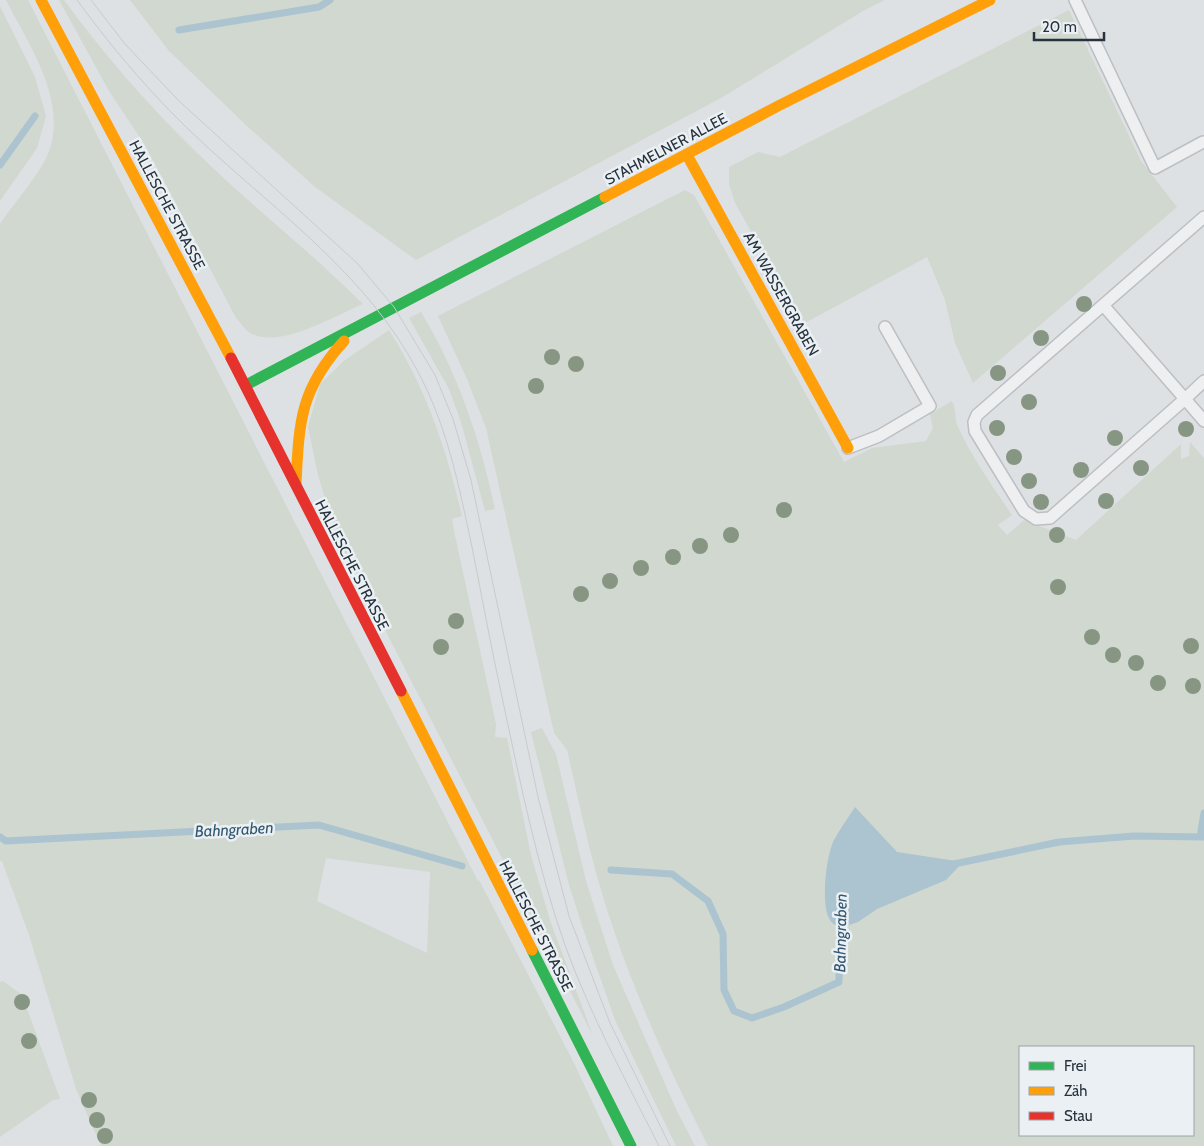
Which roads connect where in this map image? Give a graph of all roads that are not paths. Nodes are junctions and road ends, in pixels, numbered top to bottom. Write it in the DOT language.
graph roads {
  1 [pos="41,0"];
  2 [pos="990,0"];
  3 [pos="1075,0"];
  4 [pos="1203,142"];
  5 [pos="687,155"];
  6 [pos="1204,218"];
  7 [pos="1103,306"];
  8 [pos="885,327"];
  9 [pos="358,328"];
  10 [pos="1204,380"];
  11 [pos="246,385"];
  12 [pos="1185,399"];
  13 [pos="1204,421"];
  14 [pos="848,448"];
  15 [pos="296,487"];
  16 [pos="631,1146"];
  1 -- 11 [label="street, HALLESCHE STRASSE"];
  2 -- 5 [label="street, STAHMELNER ALLEE"];
  3 -- 4 [label="lane"];
  5 -- 9 [label="street, STAHMELNER ALLEE"];
  5 -- 14 [label="street, AM WASSERGRABEN"];
  6 -- 7 [label="lane"];
  7 -- 12 [label="lane"];
  7 -- 12 [label="lane"];
  8 -- 14 [label="lane"];
  9 -- 11 [label="street, STAHMELNER ALLEE"];
  9 -- 15 [label="street, STAHMELNER ALLEE"];
  10 -- 12 [label="lane"];
  11 -- 15 [label="street, HALLESCHE STRASSE"];
  12 -- 13 [label="lane"];
  15 -- 16 [label="street, HALLESCHE STRASSE"];
}
